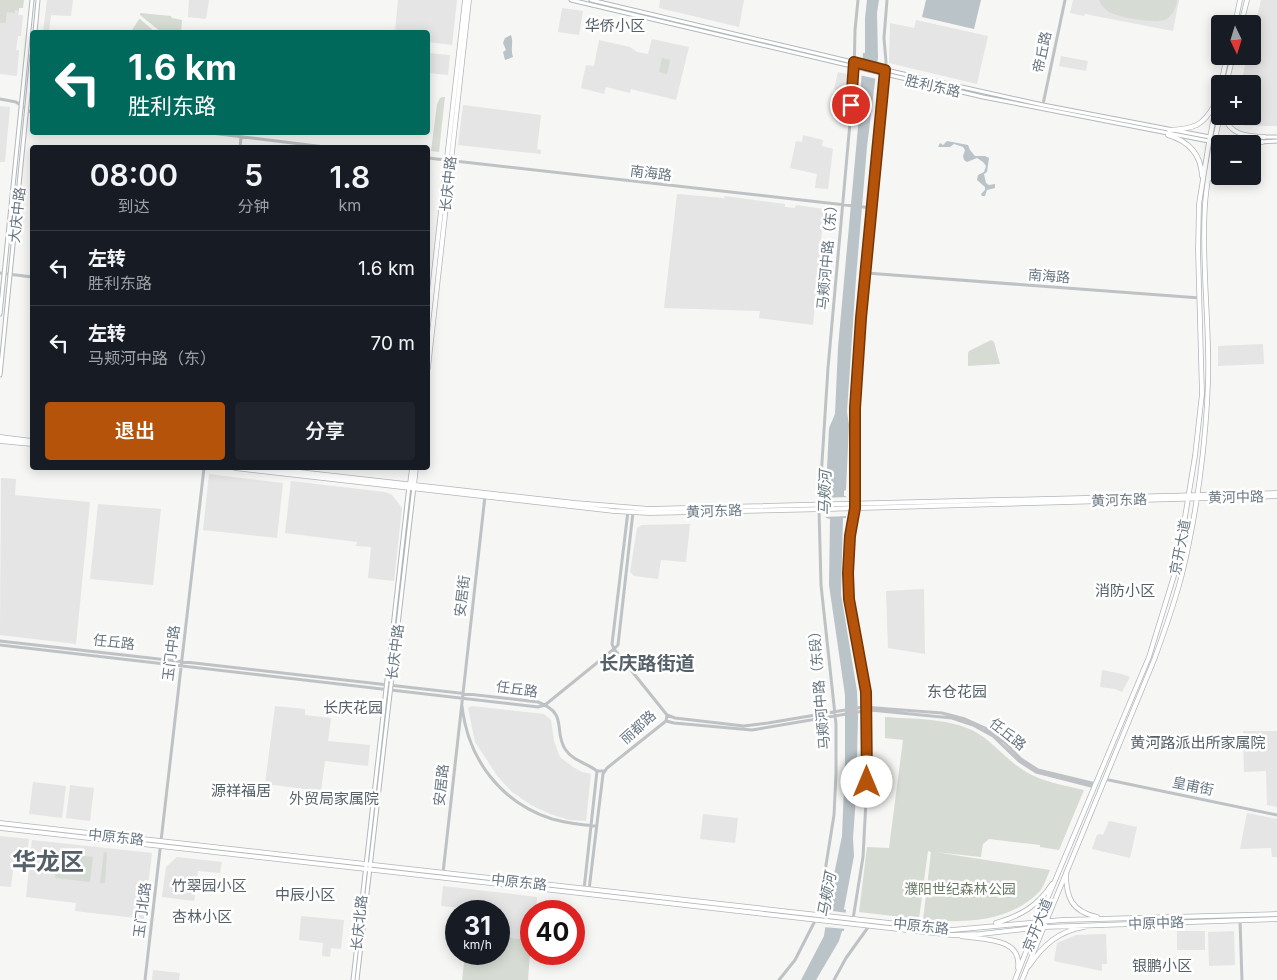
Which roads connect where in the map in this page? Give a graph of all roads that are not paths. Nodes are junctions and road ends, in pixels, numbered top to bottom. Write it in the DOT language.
graph roads {
  1 [pos="32,0"];
  2 [pos="38,0"];
  3 [pos="467,0"];
  4 [pos="571,0"];
  5 [pos="591,0"];
  6 [pos="858,0"];
  7 [pos="887,0"];
  8 [pos="1065,0"];
  9 [pos="1240,0"];
  10 [pos="1247,0"];
  11 [pos="1237,15"];
  12 [pos="1243,15"];
  13 [pos="35,30"];
  14 [pos="854,64"];
  15 [pos="883,71"];
  16 [pos="30,77"];
  17 [pos="0,99"];
  18 [pos="21,106"];
  19 [pos="1042,107"];
  20 [pos="27,109"];
  21 [pos="30,111"];
  22 [pos="1211,112"];
  23 [pos="1213,125"];
  24 [pos="1227,125"];
  25 [pos="1169,132"];
  26 [pos="226,135"];
  27 [pos="241,137"];
  28 [pos="1277,137"];
  29 [pos="1210,139"];
  30 [pos="1263,140"];
  31 [pos="1277,141"];
  32 [pos="240,145"];
  33 [pos="308,145"];
  34 [pos="430,158"];
  35 [pos="449,160"];
  36 [pos="1211,162"];
  37 [pos="1211,176"];
  38 [pos="1207,183"];
  39 [pos="1202,185"];
  40 [pos="845,206"];
  41 [pos="872,208"];
  42 [pos="2,273"];
  43 [pos="866,273"];
  44 [pos="10,274"];
  45 [pos="30,277"];
  46 [pos="1200,298"];
  47 [pos="0,314"];
  48 [pos="430,316"];
  49 [pos="0,375"];
  50 [pos="0,439"];
  51 [pos="30,443"];
  52 [pos="204,470"];
  53 [pos="255,470"];
  54 [pos="280,470"];
  55 [pos="412,470"];
  56 [pos="416,470"];
  57 [pos="412,486"];
  58 [pos="1277,494"];
  59 [pos="484,496"];
  60 [pos="1190,497"];
  61 [pos="1196,497"];
  62 [pos="855,506"];
  63 [pos="819,507"];
  64 [pos="628,510"];
  65 [pos="634,510"];
  66 [pos="0,640"];
  67 [pos="0,645"];
  68 [pos="614,649"];
  69 [pos="181,664"];
  70 [pos="388,687"];
  71 [pos="462,696"];
  72 [pos="545,705"];
  73 [pos="865,709"];
  74 [pos="835,711"];
  75 [pos="667,716"];
  76 [pos="836,716"];
  77 [pos="666,721"];
  78 [pos="597,771"];
  79 [pos="605,771"];
  80 [pos="1104,779"];
  81 [pos="1095,786"];
  82 [pos="1277,815"];
  83 [pos="0,823"];
  84 [pos="592,826"];
  85 [pos="597,826"];
  86 [pos="0,828"];
  87 [pos="160,844"];
  88 [pos="368,868"];
  89 [pos="1066,870"];
  90 [pos="1060,871"];
  91 [pos="442,874"];
  92 [pos="584,889"];
  93 [pos="590,890"];
  94 [pos="1277,914"];
  95 [pos="818,915"];
  96 [pos="853,919"];
  97 [pos="1106,919"];
  98 [pos="1277,919"];
  99 [pos="815,920"];
  100 [pos="1240,920"];
  101 [pos="1046,921"];
  102 [pos="1038,922"];
  103 [pos="1109,924"];
  104 [pos="869,926"];
  105 [pos="1043,926"];
  106 [pos="985,927"];
  107 [pos="1036,927"];
  108 [pos="952,935"];
  109 [pos="1022,978"];
  110 [pos="145,980"];
  111 [pos="353,980"];
  112 [pos="358,980"];
  113 [pos="779,980"];
  114 [pos="834,980"];
  115 [pos="1015,980"];
  116 [pos="1242,980"];
  1 -- 18 [label="main road, 大庆中路"];
  2 -- 13 [label="main road"];
  3 -- 35 [label="main road, 长庆中路"];
  4 -- 14 [label="main road, 胜利东路"];
  5 -- 14 [label="main road, 胜利东路"];
  6 -- 14 [label="street, 马颊河中路（东）"];
  7 -- 15 [label="street"];
  8 -- 19 [label="street, 帝丘路"];
  9 -- 11 [label="main road"];
  10 -- 12 [label="main road"];
  14 -- 15 [label="main road, 胜利东路"];
  14 -- 40 [label="street, 马颊河中路（东）"];
  15 -- 19 [label="main road, 胜利东路"];
  15 -- 41 [label="street"];
  16 -- 20 [label="main road, 大庆中路"];
  17 -- 18 [label="street"];
  18 -- 20 [label="street"];
  18 -- 42 [label="main road, 大庆中路"];
  19 -- 25 [label="main road, 胜利东路"];
  20 -- 21 [label="street"];
  20 -- 44 [label="main road, 大庆中路"];
  22 -- 25 [label="main road"];
  23 -- 29 [label="main road, 京开大道"];
  24 -- 30 [label="main road"];
  25 -- 29 [label="main road, 胜利东路"];
  25 -- 39 [label="main road"];
  26 -- 27 [label="street"];
  27 -- 32 [label="street"];
  27 -- 33 [label="street"];
  28 -- 30 [label="main road"];
  29 -- 39 [label="main road, 京开大道"];
  30 -- 31 [label="main road"];
  34 -- 35 [label="street, 南海路"];
  35 -- 40 [label="street, 南海路"];
  35 -- 48 [label="main road, 长庆中路"];
  36 -- 38 [label="main road, 京开大道"];
  37 -- 38 [label="main road"];
  38 -- 61 [label="main road, 京开大道"];
  39 -- 46 [label="main road, 京开大道"];
  40 -- 41 [label="street, 南海路"];
  40 -- 63 [label="street, 马颊河中路（东）"];
  41 -- 43 [label="street"];
  42 -- 44 [label="street"];
  42 -- 47 [label="main road, 大庆中路"];
  43 -- 46 [label="street, 南海路"];
  43 -- 62 [label="street"];
  44 -- 45 [label="street"];
  44 -- 49 [label="main road, 大庆中路"];
  46 -- 60 [label="main road, 京开大道"];
  50 -- 51 [label="main road"];
  52 -- 69 [label="street, 玉门中路"];
  53 -- 57 [label="main road, 黄河东路"];
  54 -- 57 [label="main road, 黄河东路"];
  55 -- 57 [label="main road, 长庆中路"];
  56 -- 57 [label="main road, 长庆中路"];
  57 -- 59 [label="main road, 黄河东路"];
  57 -- 64 [label="main road, 黄河东路"];
  57 -- 70 [label="main road, 长庆中路"];
  58 -- 61 [label="main road, 黄河中路"];
  59 -- 64 [label="main road, 黄河东路"];
  59 -- 71 [label="street, 安居街"];
  60 -- 61 [label="main road, 黄河东路"];
  60 -- 62 [label="main road, 黄河东路"];
  60 -- 81 [label="main road, 京开大道"];
  61 -- 80 [label="main road, 京开大道"];
  62 -- 63 [label="main road, 黄河东路"];
  62 -- 73 [label="street"];
  63 -- 65 [label="main road, 黄河东路"];
  63 -- 74 [label="street, 马颊河中路（东段）"];
  64 -- 65 [label="main road, 黄河东路"];
  64 -- 68 [label="street"];
  65 -- 68 [label="street"];
  66 -- 69 [label="street, 任丘路"];
  67 -- 69 [label="street, 任丘路"];
  68 -- 72 [label="street"];
  68 -- 75 [label="street, 丽都路"];
  69 -- 70 [label="street, 任丘路"];
  69 -- 87 [label="street, 玉门中路"];
  70 -- 71 [label="street, 任丘路"];
  70 -- 88 [label="main road, 长庆中路"];
  71 -- 72 [label="street, 任丘路"];
  71 -- 84 [label="street"];
  71 -- 91 [label="street, 安居路"];
  72 -- 78 [label="street"];
  73 -- 74 [label="street, 任丘路"];
  73 -- 76 [label="street, 任丘路"];
  73 -- 81 [label="street, 任丘路"];
  73 -- 96 [label="street"];
  74 -- 75 [label="street, 任丘路"];
  74 -- 76 [label="street, 马颊河中路（东段）"];
  75 -- 77 [label="street, 丽都路"];
  76 -- 77 [label="street, 任丘路"];
  76 -- 95 [label="street, 马颊河中路（东段）"];
  77 -- 79 [label="street, 丽都路"];
  78 -- 79 [label="street"];
  78 -- 84 [label="street"];
  79 -- 85 [label="street"];
  80 -- 82 [label="street, 皇甫街"];
  80 -- 89 [label="main road, 京开大道"];
  81 -- 90 [label="main road, 京开大道"];
  83 -- 87 [label="main road, 中原东路"];
  84 -- 85 [label="street"];
  84 -- 92 [label="street"];
  85 -- 93 [label="street"];
  86 -- 87 [label="main road, 中原东路"];
  87 -- 88 [label="main road, 中原东路"];
  87 -- 110 [label="street, 玉门北路"];
  88 -- 91 [label="main road, 中原东路"];
  88 -- 99 [label="main road, 中原东路"];
  88 -- 111 [label="main road, 长庆北路"];
  88 -- 112 [label="main road, 长庆北路"];
  89 -- 97 [label="main road"];
  89 -- 101 [label="main road, 京开大道"];
  90 -- 102 [label="main road, 京开大道"];
  90 -- 106 [label="main road"];
  91 -- 92 [label="main road, 中原东路"];
  92 -- 93 [label="main road, 中原东路"];
  93 -- 95 [label="main road, 中原东路"];
  94 -- 97 [label="main road, 中原中路"];
  95 -- 96 [label="main road, 中原东路"];
  95 -- 99 [label="street, 马颊河中路（东段）"];
  96 -- 104 [label="street"];
  96 -- 106 [label="main road, 中原东路"];
  97 -- 101 [label="main road, 中原中路"];
  98 -- 100 [label="main road, 中原中路"];
  99 -- 104 [label="main road, 中原东路"];
  99 -- 113 [label="street, 马颊河中路（东段）"];
  100 -- 103 [label="main road, 中原中路"];
  100 -- 116 [label="street"];
  101 -- 102 [label="main road, 中原中路"];
  101 -- 105 [label="main road, 京开大道"];
  102 -- 106 [label="main road, 中原东路"];
  102 -- 107 [label="main road, 京开大道"];
  103 -- 105 [label="main road, 中原中路"];
  103 -- 109 [label="main road"];
  104 -- 108 [label="main road, 中原东路"];
  104 -- 114 [label="street"];
  105 -- 107 [label="main road, 中原中路"];
  105 -- 109 [label="main road, 京开大道"];
  107 -- 108 [label="main road, 中原东路"];
  107 -- 115 [label="main road, 京开大道"];
  108 -- 115 [label="main road"];
}
